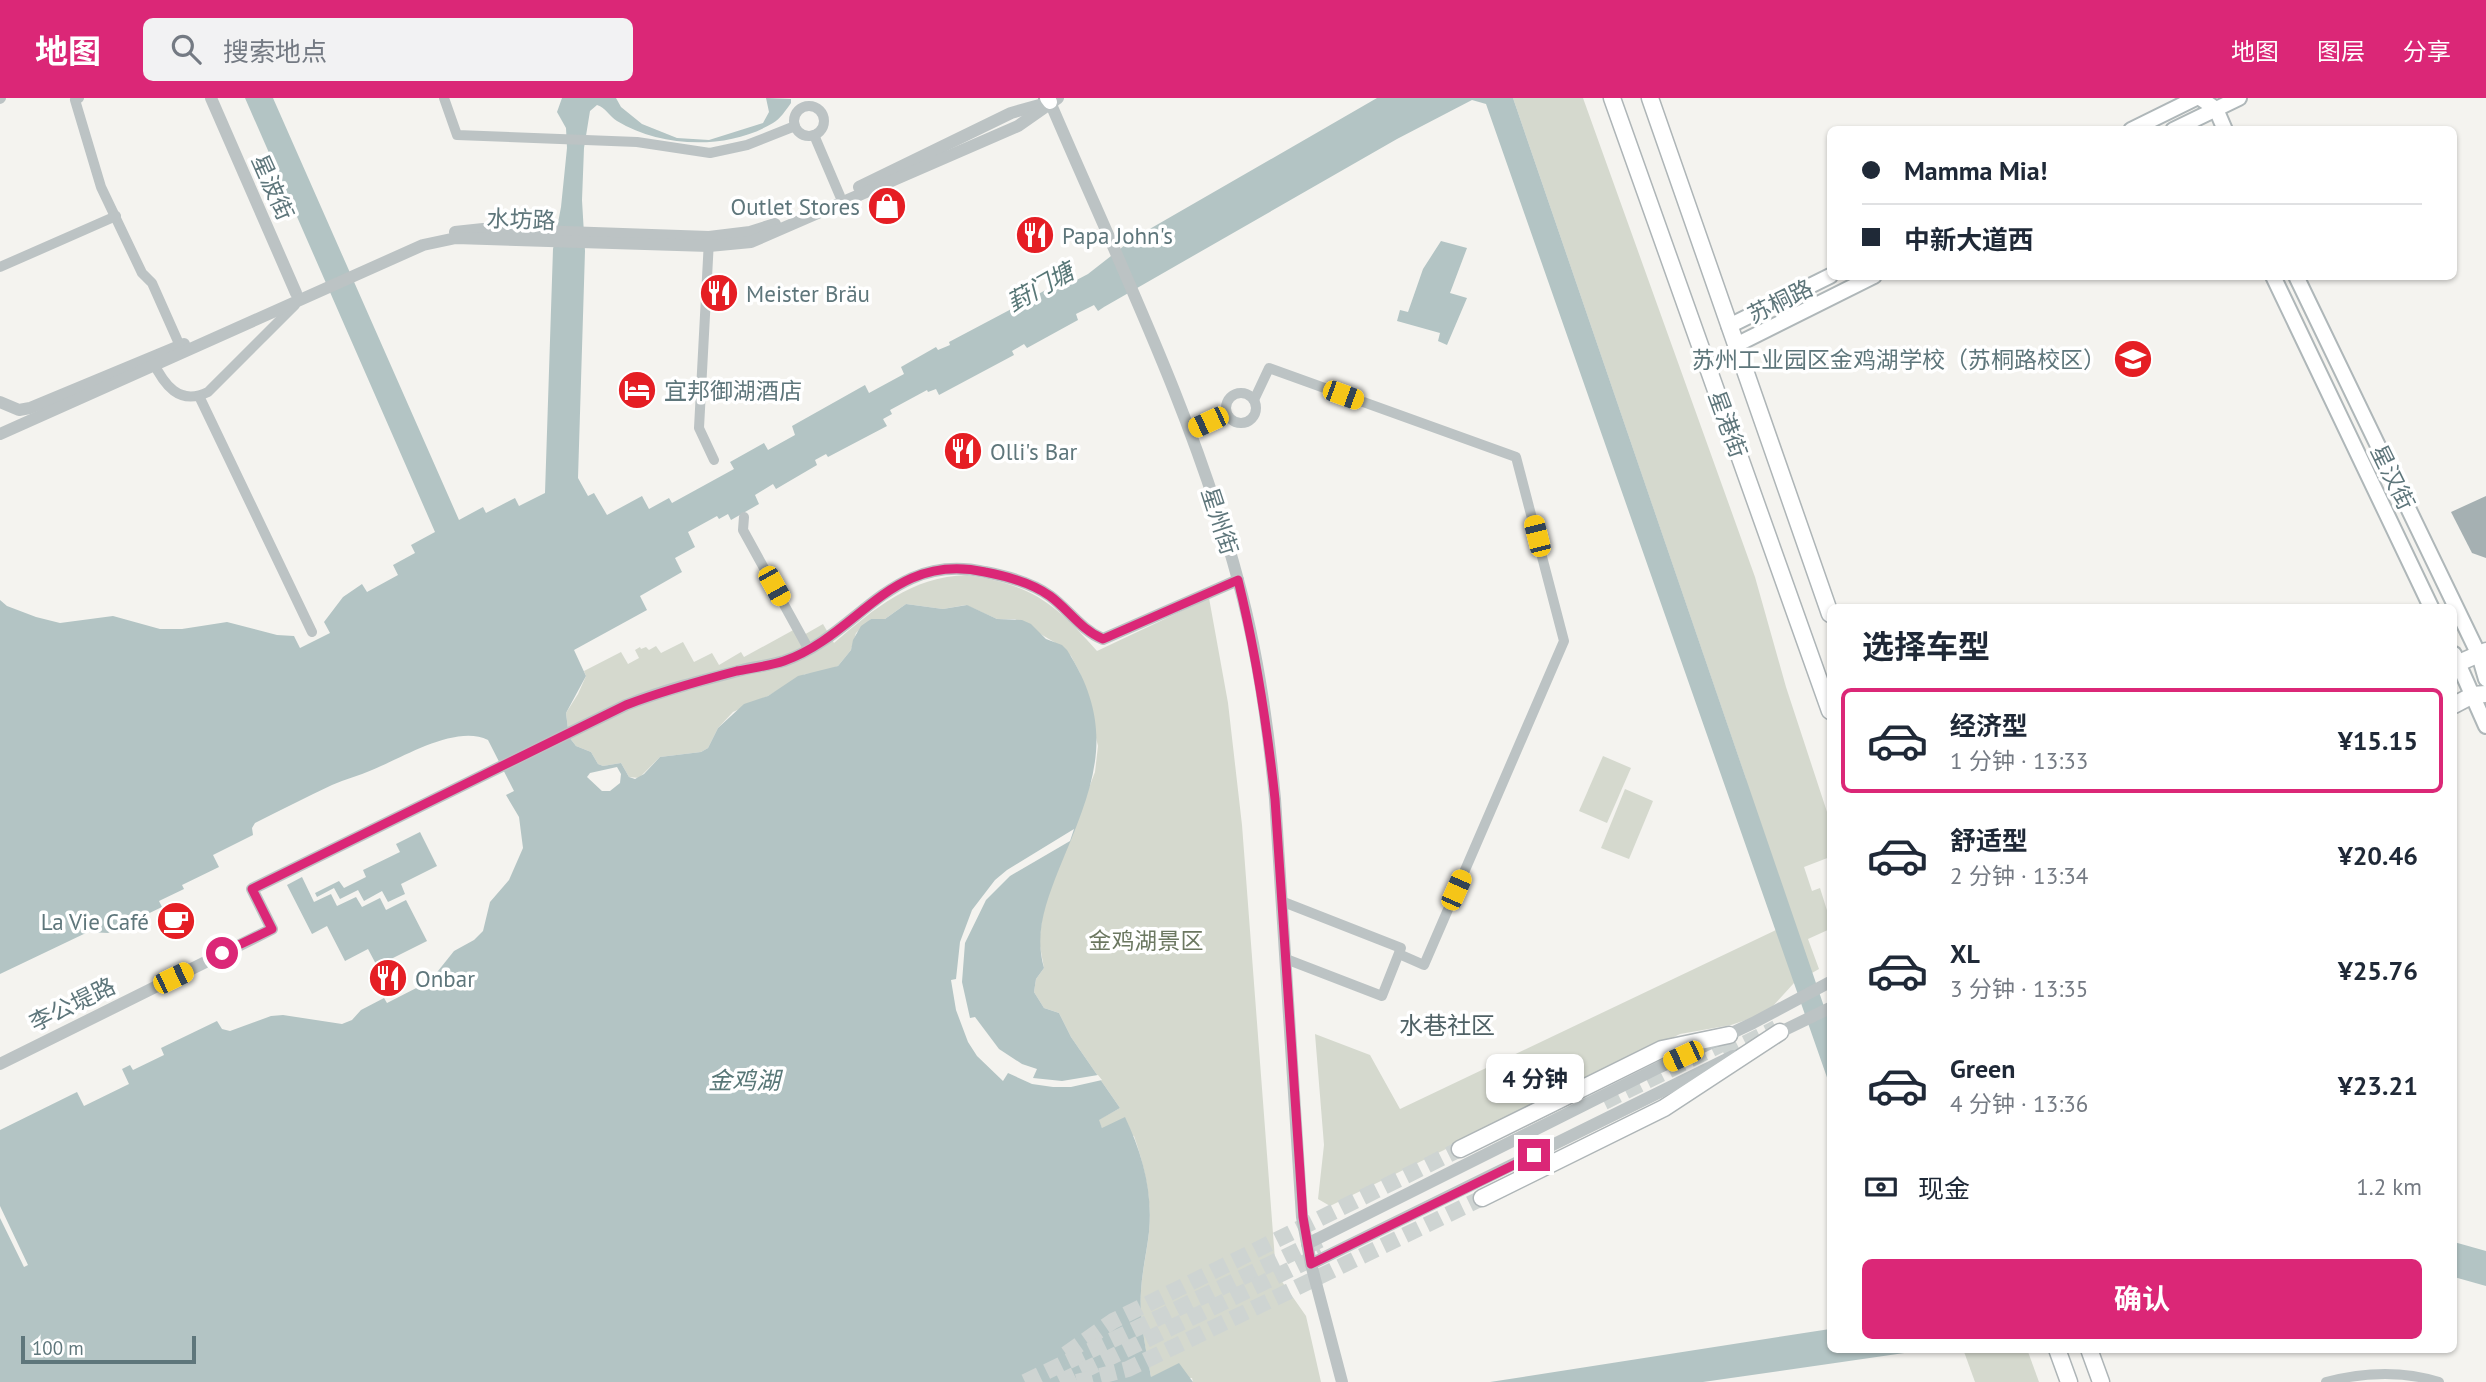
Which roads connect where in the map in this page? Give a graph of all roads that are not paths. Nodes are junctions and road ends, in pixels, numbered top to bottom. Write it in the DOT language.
graph roads {
  1 [pos="211,98"];
  2 [pos="444,98"];
  3 [pos="820,98"];
  4 [pos="1612,98"];
  5 [pos="1650,98"];
  6 [pos="2198,98"];
  7 [pos="2239,98"];
  8 [pos="75,99"];
  9 [pos="1051,99"];
  10 [pos="820,110"];
  11 [pos="2216,110"];
  12 [pos="2200,124"];
  13 [pos="795,126"];
  14 [pos="2139,126"];
  15 [pos="2223,126"];
  16 [pos="814,135"];
  17 [pos="841,196"];
  18 [pos="116,216"];
  19 [pos="709,242"];
  20 [pos="0,267"];
  21 [pos="1827,278"];
  22 [pos="1866,280"];
  23 [pos="2275,280"];
  24 [pos="2298,280"];
  25 [pos="298,296"];
  26 [pos="1758,312"];
  27 [pos="1729,326"];
  28 [pos="1767,330"];
  29 [pos="2325,337"];
  30 [pos="1736,345"];
  31 [pos="180,346"];
  32 [pos="2306,346"];
  33 [pos="153,361"];
  34 [pos="199,396"];
  35 [pos="1254,400"];
  36 [pos="0,402"];
  37 [pos="1227,414"];
  38 [pos="1190,431"];
  39 [pos="0,434"];
  40 [pos="713,460"];
  41 [pos="744,517"];
  42 [pos="1238,580"];
  43 [pos="2430,604"];
  44 [pos="1827,605"];
  45 [pos="312,632"];
  46 [pos="809,650"];
  47 [pos="2482,653"];
  48 [pos="2457,661"];
  49 [pos="2457,665"];
  50 [pos="2486,679"];
  51 [pos="2480,694"];
  52 [pos="1827,703"];
  53 [pos="2457,704"];
  54 [pos="2486,726"];
  55 [pos="1282,901"];
  56 [pos="1399,954"];
  57 [pos="1286,959"];
  58 [pos="1827,983"];
  59 [pos="1827,1009"];
  60 [pos="1780,1032"];
  61 [pos="1729,1035"];
  62 [pos="0,1064"];
  63 [pos="1460,1149"];
  64 [pos="1482,1198"];
  65 [pos="1307,1244"];
  66 [pos="1311,1264"];
  67 [pos="2091,1353"];
  68 [pos="2059,1354"];
  69 [pos="1342,1382"];
  70 [pos="2069,1382"];
  71 [pos="2101,1382"];
  72 [pos="2326,1382"];
  73 [pos="2440,1382"];
  1 -- 25 [label="street, 星波街"];
  2 -- 13 [label="street"];
  3 -- 10 [label="street"];
  4 -- 52 [label="main road, 星港街"];
  5 -- 27 [label="main road, 星港街"];
  6 -- 11 [label="main road"];
  6 -- 12 [label="main road"];
  6 -- 14 [label="main road"];
  7 -- 11 [label="main road"];
  8 -- 18 [label="street"];
  9 -- 17 [label="street, 水坊路"];
  9 -- 19 [label="street, 水坊路"];
  9 -- 38 [label="street, 星州街"];
  10 -- 13 [label="street"];
  10 -- 16 [label="street"];
  11 -- 12 [label="main road"];
  11 -- 15 [label="main road"];
  13 -- 16 [label="street"];
  16 -- 17 [label="street"];
  17 -- 19 [label="street, 水坊路"];
  18 -- 20 [label="street"];
  18 -- 31 [label="street"];
  19 -- 25 [label="street, 水坊路"];
  19 -- 40 [label="street"];
  21 -- 26 [label="main road, 苏桐路"];
  22 -- 28 [label="main road, 苏桐路"];
  23 -- 32 [label="main road, 星汉街"];
  24 -- 29 [label="main road, 星汉街"];
  25 -- 31 [label="street, 水坊路"];
  25 -- 33 [label="street, 水坊路"];
  25 -- 34 [label="street"];
  26 -- 27 [label="main road, 苏桐路"];
  26 -- 28 [label="main road"];
  27 -- 30 [label="main road, 星港街"];
  28 -- 30 [label="main road, 苏桐路"];
  29 -- 32 [label="main road"];
  29 -- 47 [label="main road, 星汉街"];
  30 -- 44 [label="main road, 星港街"];
  31 -- 33 [label="street, 水坊路"];
  32 -- 43 [label="main road, 星汉街"];
  33 -- 34 [label="street"];
  33 -- 36 [label="street, 水坊路"];
  33 -- 39 [label="street, 水坊路"];
  34 -- 45 [label="street"];
  35 -- 37 [label="street"];
  35 -- 37 [label="street"];
  35 -- 56 [label="street"];
  37 -- 38 [label="street"];
  38 -- 42 [label="street, 星州街"];
  41 -- 46 [label="street"];
  42 -- 46 [label="street, 李公堤路"];
  42 -- 55 [label="street, 星州街"];
  46 -- 62 [label="street, 李公堤路"];
  47 -- 48 [label="main road"];
  47 -- 50 [label="main road, 星汉街"];
  49 -- 51 [label="main road"];
  51 -- 53 [label="main road"];
  51 -- 54 [label="main road"];
  55 -- 56 [label="street"];
  55 -- 57 [label="street, 星州街"];
  56 -- 57 [label="street"];
  57 -- 65 [label="street, 星州街"];
  58 -- 61 [label="street"];
  59 -- 60 [label="street"];
  60 -- 64 [label="main road"];
  60 -- 66 [label="street"];
  61 -- 63 [label="main road"];
  61 -- 65 [label="street"];
  65 -- 66 [label="street, 星州街"];
  66 -- 69 [label="street, 星州街"];
  67 -- 71 [label="main road"];
  68 -- 70 [label="main road"];
  72 -- 73 [label="street"];
}
